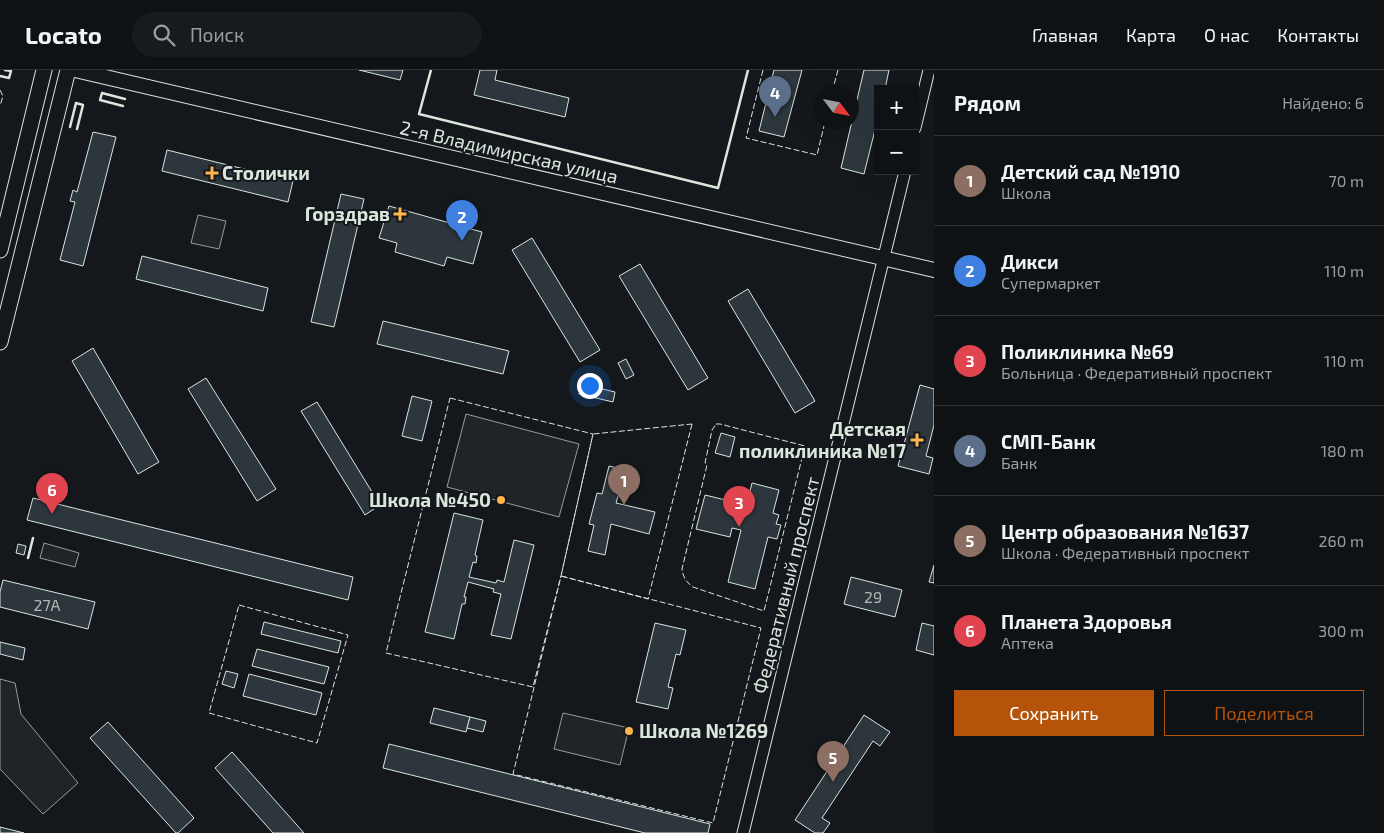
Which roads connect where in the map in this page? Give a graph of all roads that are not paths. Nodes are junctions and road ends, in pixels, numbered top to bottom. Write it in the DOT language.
graph roads {
  1 [pos="44,70"];
  2 [pos="68,70"];
  3 [pos="75,70"];
  4 [pos="929,70"];
  5 [pos="919,111"];
  6 [pos="904,175"];
  7 [pos="0,250"];
  8 [pos="883,259"];
  9 [pos="934,270"];
  10 [pos="0,342"];
  11 [pos="742,833"];
  1 -- 7 [label="main road"];
  2 -- 10 [label="main road"];
  3 -- 8 [label="street, 2-я Владимирская улица"];
  4 -- 5 [label="street"];
  6 -- 8 [label="street, Федеративный проспект"];
  8 -- 9 [label="street, 2-я Владимирская улица"];
  8 -- 11 [label="street, Федеративный проспект"];
}
